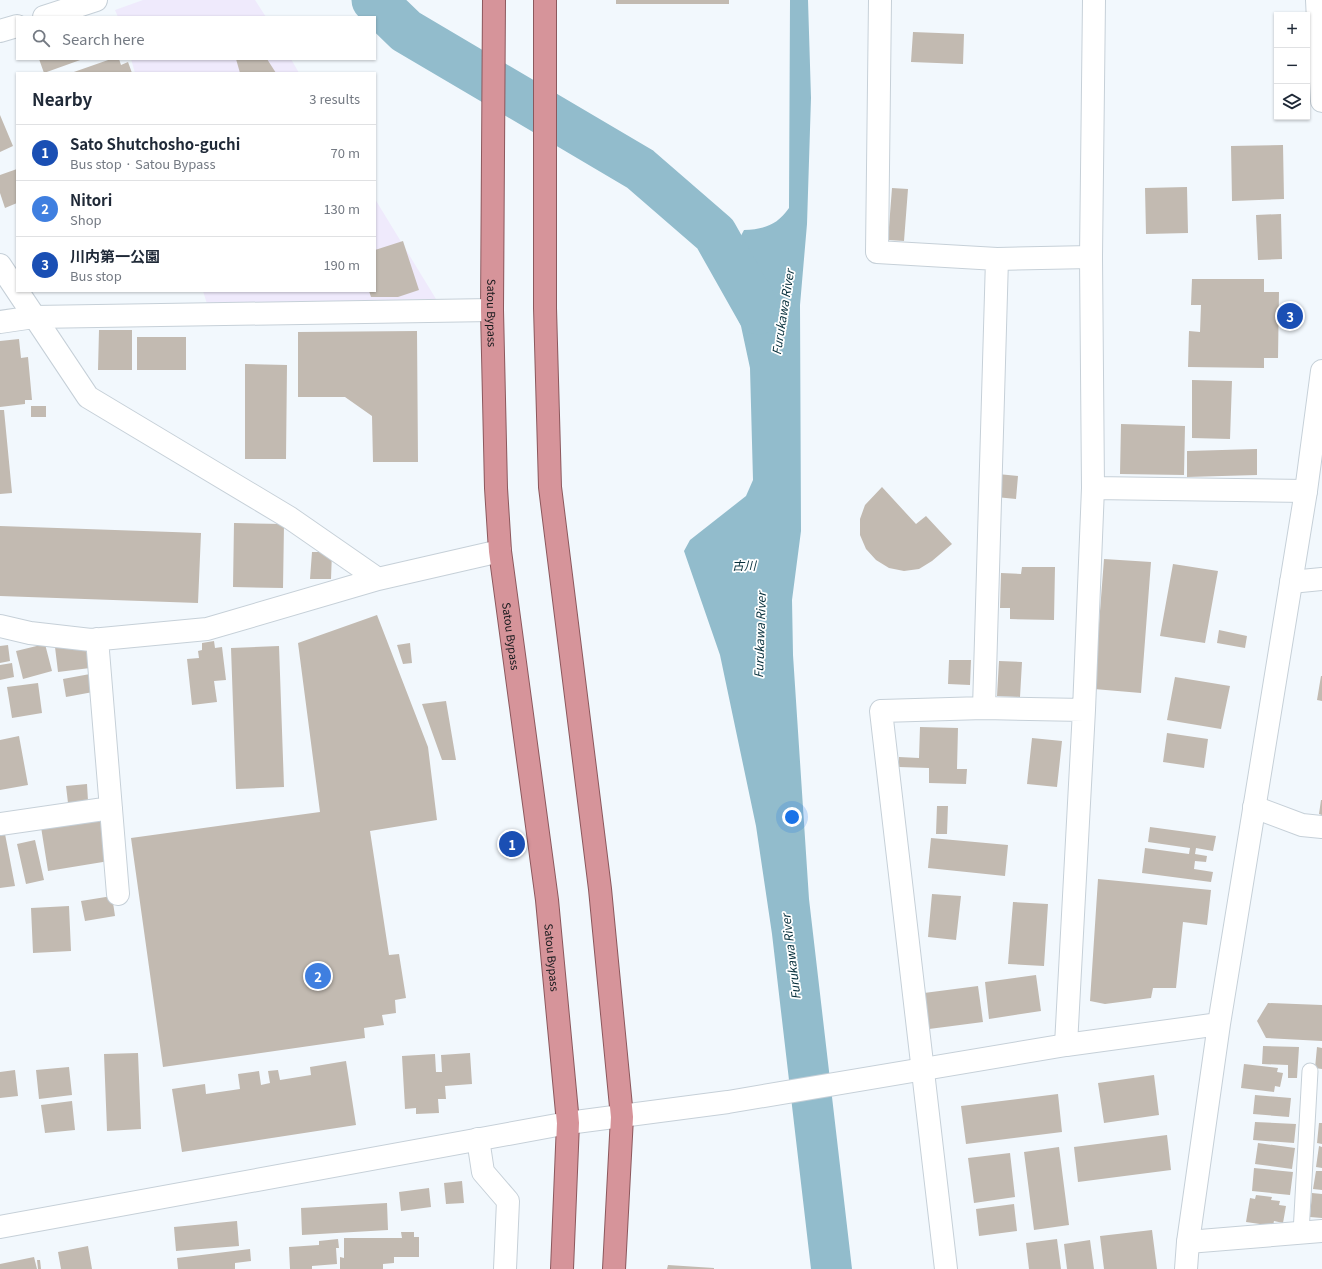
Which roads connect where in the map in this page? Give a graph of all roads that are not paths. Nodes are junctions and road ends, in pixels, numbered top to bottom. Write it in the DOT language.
graph roads {
  1 [pos="96,0"];
  2 [pos="545,0"];
  3 [pos="880,0"];
  4 [pos="1094,0"];
  5 [pos="1317,0"];
  6 [pos="494,2"];
  7 [pos="47,16"];
  8 [pos="16,26"];
  9 [pos="0,31"];
  10 [pos="1321,68"];
  11 [pos="1322,101"];
  12 [pos="1091,257"];
  13 [pos="997,259"];
  14 [pos="0,265"];
  15 [pos="16,289"];
  16 [pos="18,292"];
  17 [pos="492,310"];
  18 [pos="34,317"];
  19 [pos="0,322"];
  20 [pos="1322,372"];
  21 [pos="1093,488"];
  22 [pos="1306,491"];
  23 [pos="500,551"];
  24 [pos="378,579"];
  25 [pos="1322,579"];
  26 [pos="1291,582"];
  27 [pos="0,626"];
  28 [pos="97,639"];
  29 [pos="984,708"];
  30 [pos="1084,710"];
  31 [pos="1254,807"];
  32 [pos="110,808"];
  33 [pos="0,824"];
  34 [pos="1322,827"];
  35 [pos="118,894"];
  36 [pos="1219,1024"];
  37 [pos="1066,1045"];
  38 [pos="923,1068"];
  39 [pos="1310,1071"];
  40 [pos="622,1117"];
  41 [pos="568,1123"];
  42 [pos="478,1139"];
  43 [pos="0,1227"];
  44 [pos="1322,1231"];
  45 [pos="1301,1233"];
  46 [pos="1188,1242"];
  47 [pos="505,1269"];
  48 [pos="562,1269"];
  49 [pos="614,1269"];
  50 [pos="946,1269"];
  51 [pos="1186,1269"];
  1 -- 7 [label="street"];
  2 -- 40 [label="highway"];
  3 -- 13 [label="street"];
  4 -- 12 [label="street"];
  5 -- 10 [label="street"];
  6 -- 17 [label="highway, Satou Bypass"];
  8 -- 9 [label="street"];
  10 -- 11 [label="street"];
  12 -- 13 [label="street"];
  12 -- 21 [label="street"];
  13 -- 29 [label="street"];
  14 -- 15 [label="street"];
  16 -- 18 [label="street"];
  17 -- 18 [label="street"];
  17 -- 23 [label="highway, Satou Bypass"];
  18 -- 19 [label="street"];
  18 -- 24 [label="street"];
  20 -- 22 [label="street"];
  21 -- 22 [label="street"];
  21 -- 30 [label="street"];
  22 -- 26 [label="street"];
  23 -- 24 [label="street"];
  23 -- 41 [label="highway, Satou Bypass"];
  24 -- 28 [label="street"];
  25 -- 26 [label="street"];
  26 -- 31 [label="street"];
  27 -- 28 [label="street"];
  28 -- 32 [label="street"];
  29 -- 30 [label="street"];
  29 -- 38 [label="street"];
  30 -- 37 [label="street"];
  31 -- 34 [label="street"];
  31 -- 36 [label="street"];
  32 -- 33 [label="street"];
  32 -- 35 [label="street"];
  36 -- 37 [label="street"];
  36 -- 46 [label="street"];
  37 -- 38 [label="street"];
  38 -- 40 [label="street"];
  38 -- 50 [label="street"];
  39 -- 45 [label="lane"];
  40 -- 41 [label="street"];
  40 -- 49 [label="highway"];
  41 -- 42 [label="street"];
  41 -- 48 [label="highway, Satou Bypass"];
  42 -- 43 [label="street"];
  42 -- 47 [label="street"];
  44 -- 45 [label="street"];
  45 -- 46 [label="street"];
  46 -- 51 [label="street"];
}
